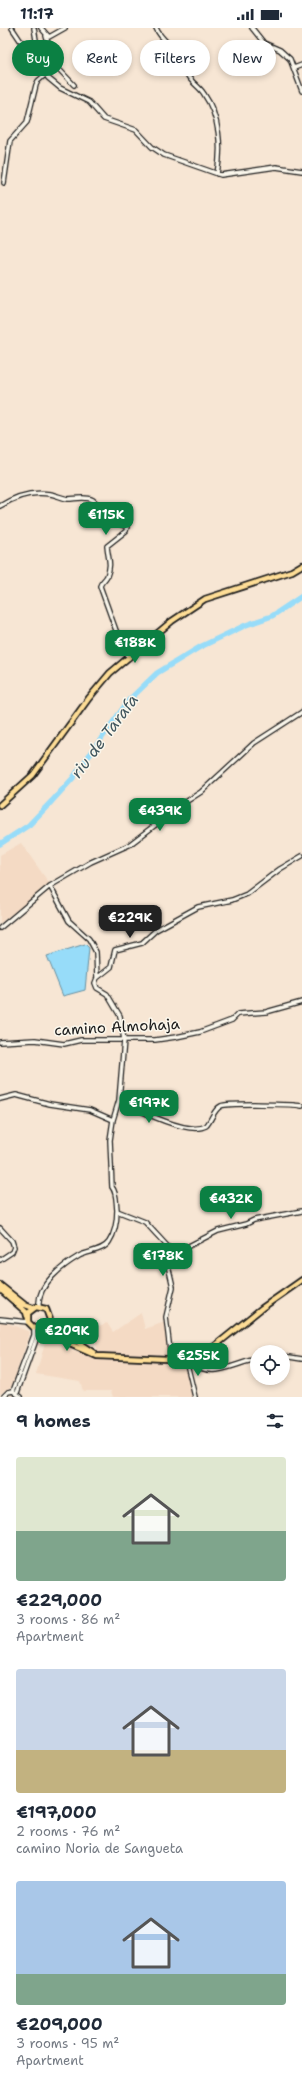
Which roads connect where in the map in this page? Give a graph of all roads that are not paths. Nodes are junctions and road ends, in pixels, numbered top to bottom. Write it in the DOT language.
graph roads {
  1 [pos="12,28"];
  2 [pos="34,28"];
  3 [pos="41,28"];
  4 [pos="65,28"];
  5 [pos="156,28"];
  6 [pos="252,28"];
  7 [pos="46,36"];
  8 [pos="20,40"];
  9 [pos="36,40"];
  10 [pos="302,65"];
  11 [pos="294,68"];
  12 [pos="44,76"];
  13 [pos="48,76"];
  14 [pos="74,85"];
  15 [pos="302,91"];
  16 [pos="302,171"];
  17 [pos="217,174"];
  18 [pos="4,183"];
  19 [pos="0,506"];
  20 [pos="302,565"];
  21 [pos="129,659"];
  22 [pos="302,712"];
  23 [pos="0,805"];
  24 [pos="302,856"];
  25 [pos="50,886"];
  26 [pos="0,928"];
  27 [pos="97,978"];
  28 [pos="302,1002"];
  29 [pos="124,1040"];
  30 [pos="0,1042"];
  31 [pos="0,1098"];
  32 [pos="119,1100"];
  33 [pos="302,1106"];
  34 [pos="113,1120"];
  35 [pos="117,1211"];
  36 [pos="302,1211"];
  37 [pos="0,1228"];
  38 [pos="168,1253"];
  39 [pos="0,1260"];
  40 [pos="302,1280"];
  41 [pos="0,1285"];
  42 [pos="0,1289"];
  43 [pos="39,1306"];
  44 [pos="33,1308"];
  45 [pos="0,1319"];
  46 [pos="26,1319"];
  47 [pos="49,1322"];
  48 [pos="34,1328"];
  49 [pos="43,1328"];
  50 [pos="97,1356"];
  51 [pos="290,1357"];
  52 [pos="302,1359"];
  53 [pos="172,1360"];
  54 [pos="187,1360"];
  55 [pos="250,1360"];
  56 [pos="13,1391"];
  57 [pos="17,1393"];
  58 [pos="3,1397"];
  59 [pos="21,1397"];
  60 [pos="195,1397"];
  1 -- 8 [label="street"];
  2 -- 9 [label="street"];
  3 -- 7 [label="street"];
  4 -- 7 [label="street"];
  5 -- 17 [label="street"];
  6 -- 11 [label="street"];
  7 -- 14 [label="street"];
  10 -- 11 [label="street"];
  11 -- 15 [label="street"];
  12 -- 18 [label="street"];
  13 -- 17 [label="street"];
  16 -- 17 [label="street"];
  19 -- 21 [label="street"];
  20 -- 21 [label="main road"];
  21 -- 23 [label="main road"];
  22 -- 25 [label="street"];
  24 -- 27 [label="street"];
  25 -- 26 [label="street"];
  25 -- 27 [label="street"];
  27 -- 29 [label="street"];
  28 -- 29 [label="street, camino Almohaja"];
  29 -- 30 [label="street, camino Almohaja"];
  29 -- 32 [label="street"];
  31 -- 34 [label="street"];
  32 -- 33 [label="street"];
  32 -- 34 [label="street"];
  34 -- 35 [label="street"];
  35 -- 38 [label="street"];
  35 -- 43 [label="street"];
  36 -- 38 [label="street"];
  37 -- 39 [label="street"];
  38 -- 53 [label="street"];
  40 -- 54 [label="main road"];
  41 -- 44 [label="main road"];
  42 -- 46 [label="main road"];
  43 -- 44 [label="main road"];
  43 -- 47 [label="main road"];
  44 -- 46 [label="main road"];
  45 -- 46 [label="street"];
  46 -- 48 [label="main road"];
  47 -- 49 [label="main road"];
  47 -- 50 [label="main road"];
  48 -- 49 [label="main road"];
  48 -- 56 [label="street"];
  49 -- 50 [label="main road"];
  49 -- 57 [label="street"];
  50 -- 53 [label="main road"];
  51 -- 52 [label="street"];
  53 -- 54 [label="main road"];
  54 -- 55 [label="street"];
  54 -- 60 [label="street"];
  56 -- 57 [label="street"];
  56 -- 58 [label="street"];
  57 -- 59 [label="street"];
}
